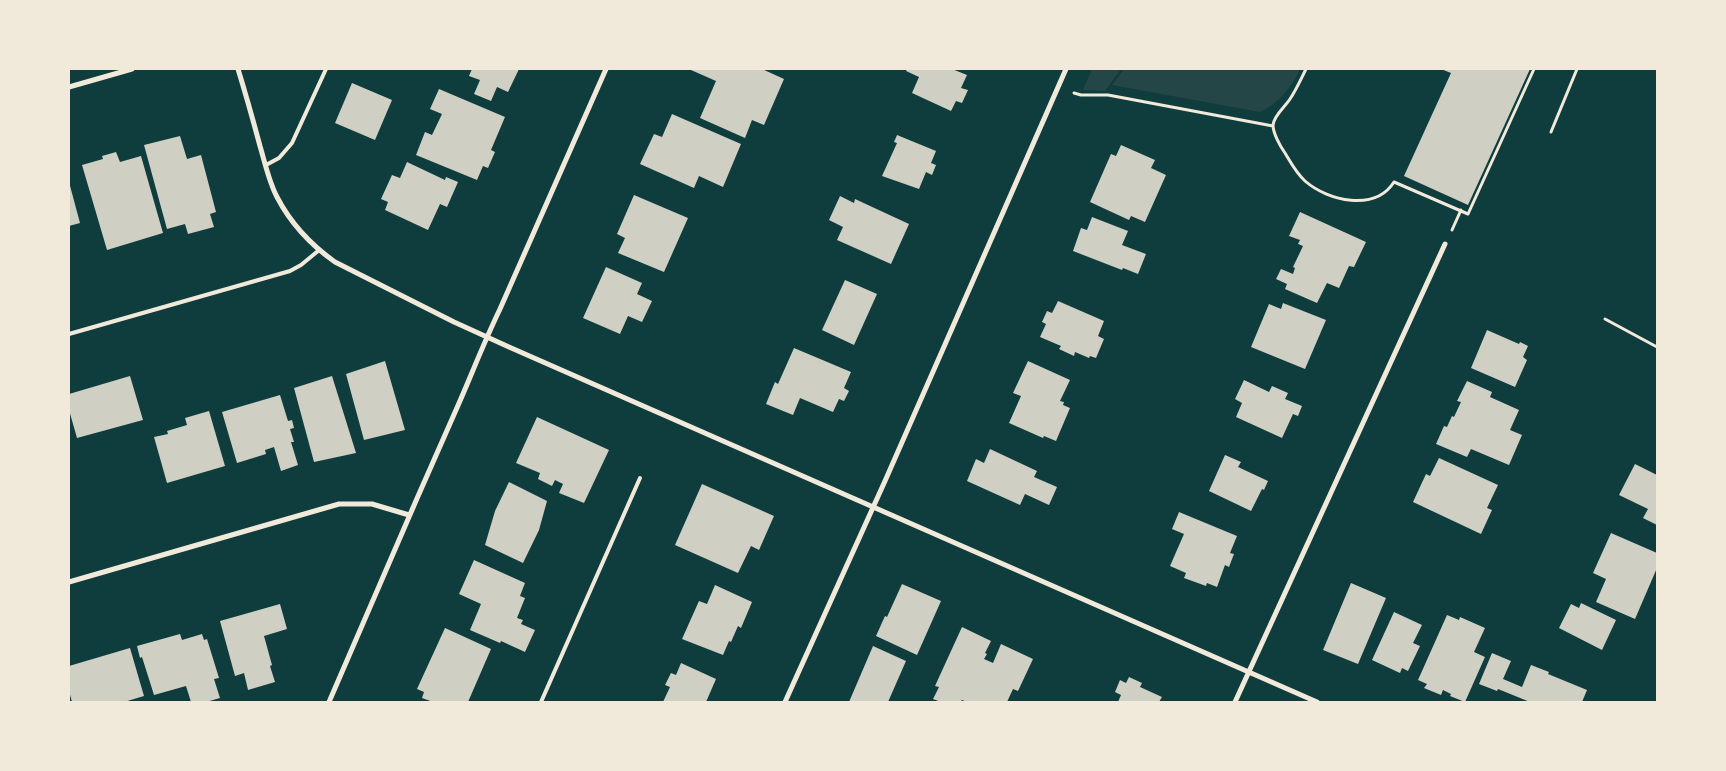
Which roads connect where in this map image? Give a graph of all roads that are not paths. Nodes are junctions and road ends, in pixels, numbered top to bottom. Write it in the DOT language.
graph roads {
  1 [pos="132,69"];
  2 [pos="238,69"];
  3 [pos="326,69"];
  4 [pos="606,69"];
  5 [pos="1066,69"];
  6 [pos="69,87"];
  7 [pos="266,164"];
  8 [pos="1445,244"];
  9 [pos="318,250"];
  10 [pos="69,334"];
  11 [pos="487,337"];
  12 [pos="640,478"];
  13 [pos="873,507"];
  14 [pos="409,515"];
  15 [pos="69,582"];
  16 [pos="1249,673"];
  17 [pos="329,702"];
  18 [pos="541,702"];
  19 [pos="785,702"];
  20 [pos="1235,702"];
  21 [pos="1317,702"];
  1 -- 6 [label="street"];
  2 -- 7 [label="street"];
  3 -- 7 [label="lane"];
  4 -- 11 [label="street"];
  5 -- 13 [label="street"];
  7 -- 9 [label="street"];
  8 -- 16 [label="street"];
  9 -- 10 [label="lane"];
  9 -- 11 [label="street"];
  11 -- 13 [label="street"];
  11 -- 14 [label="street"];
  12 -- 18 [label="lane"];
  13 -- 16 [label="street"];
  13 -- 19 [label="street"];
  14 -- 15 [label="street"];
  14 -- 17 [label="street"];
  16 -- 20 [label="street"];
  16 -- 21 [label="street"];
}
